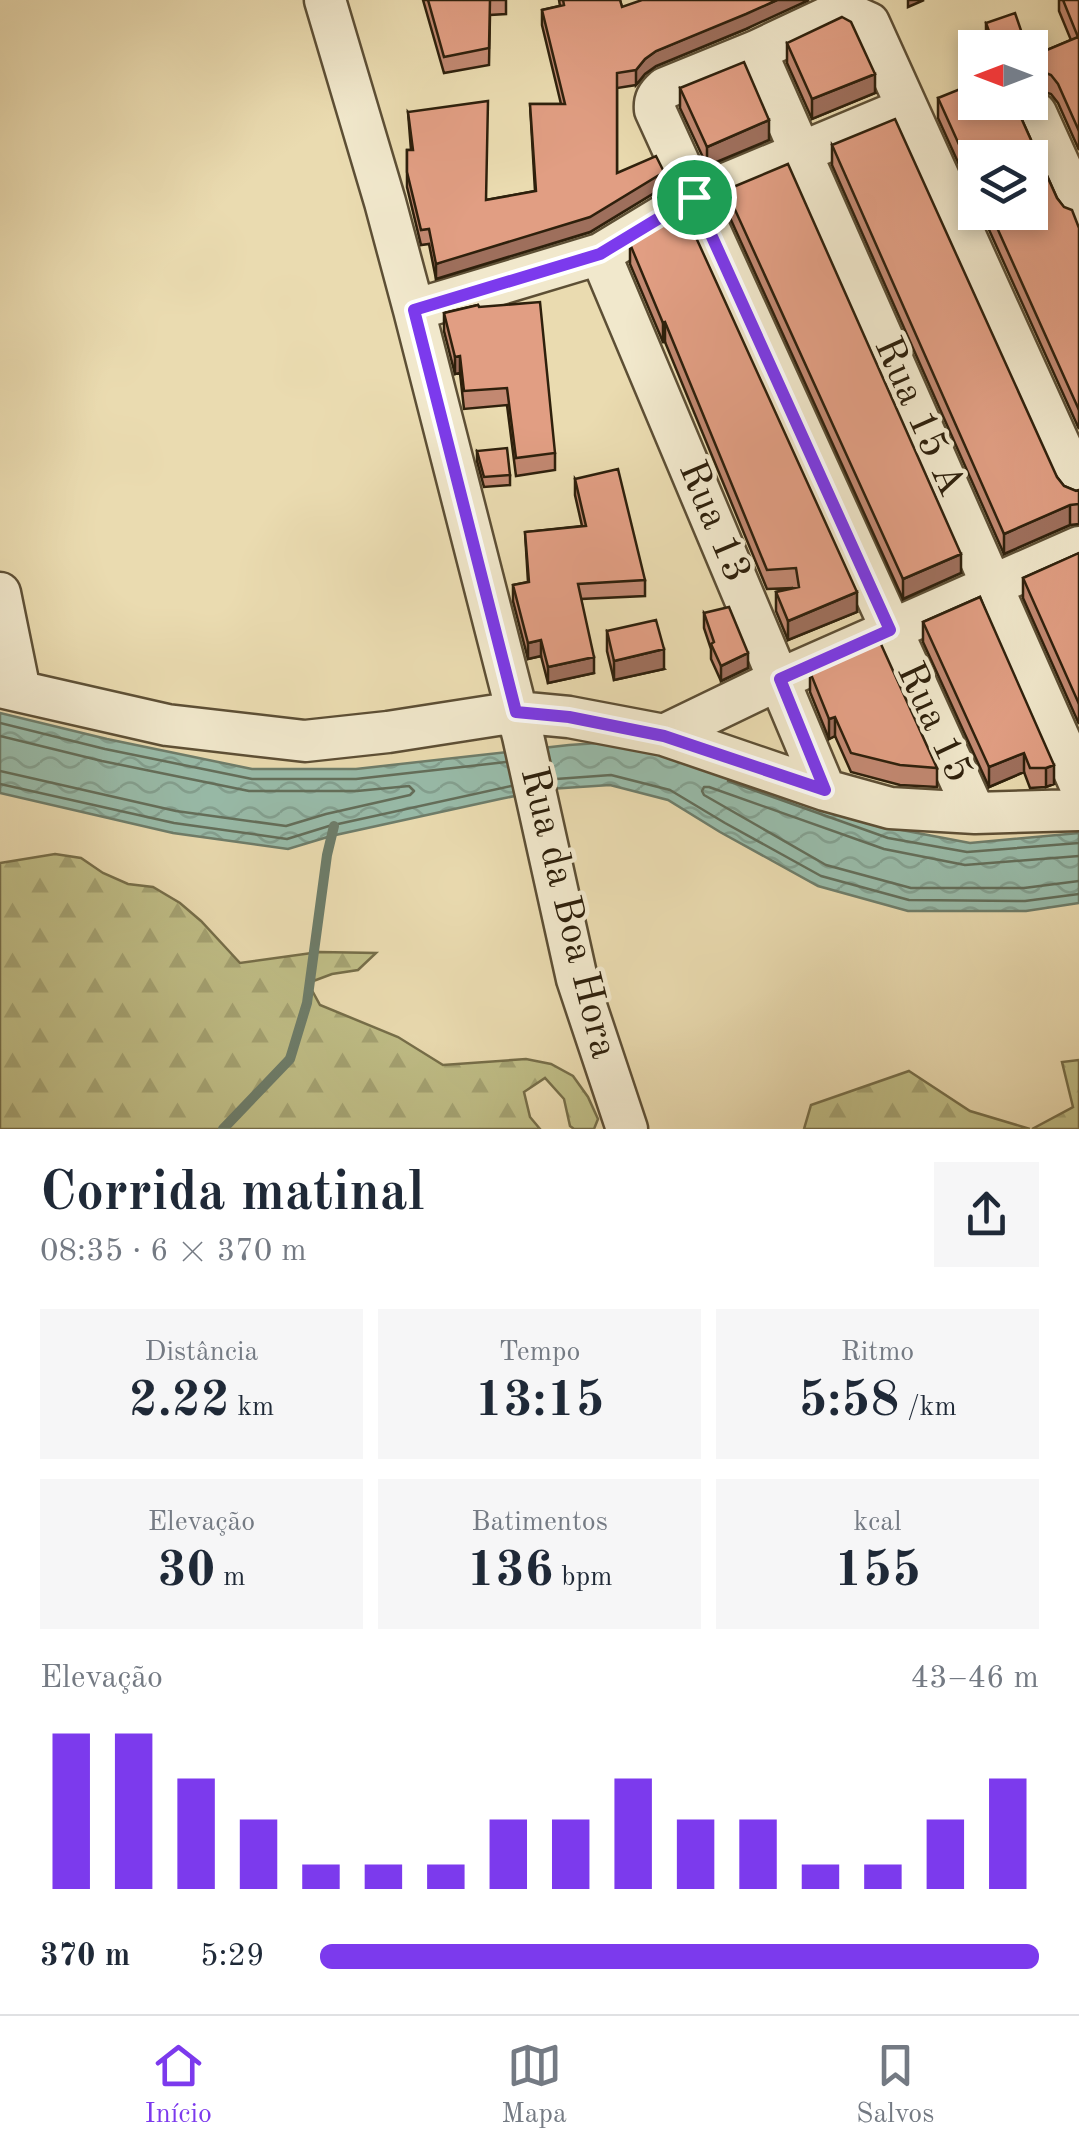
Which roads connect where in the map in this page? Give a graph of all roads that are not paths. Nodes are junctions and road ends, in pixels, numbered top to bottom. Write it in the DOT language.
graph roads {
  1 [pos="325,0"];
  2 [pos="756,51"];
  3 [pos="907,108"];
  4 [pos="1039,120"];
  5 [pos="801,152"];
  6 [pos="694,197"];
  7 [pos="1079,208"];
  8 [pos="600,254"];
  9 [pos="414,310"];
  10 [pos="1079,487"];
  11 [pos="1079,547"];
  12 [pos="992,585"];
  13 [pos="0,593"];
  14 [pos="890,630"];
  15 [pos="780,679"];
  16 [pos="10,689"];
  17 [pos="520,724"];
  18 [pos="664,736"];
  19 [pos="1079,783"];
  20 [pos="825,790"];
  21 [pos="1079,810"];
  22 [pos="975,813"];
  23 [pos="627,1129"];
  1 -- 9 [label="street, Rua da Boa Hora"];
  2 -- 3 [label="street"];
  2 -- 5 [label="street, Rua 15 A"];
  2 -- 6 [label="street, Rua 15"];
  3 -- 5 [label="street"];
  3 -- 10 [label="street"];
  4 -- 7 [label="street"];
  5 -- 6 [label="street"];
  5 -- 12 [label="street, Rua 15 A"];
  6 -- 8 [label="street"];
  6 -- 14 [label="street, Rua 15"];
  8 -- 9 [label="street"];
  8 -- 15 [label="street, Rua 13"];
  9 -- 17 [label="street, Rua da Boa Hora"];
  11 -- 12 [label="street"];
  12 -- 14 [label="street"];
  12 -- 19 [label="street, Rua 15 A"];
  13 -- 16 [label="street"];
  14 -- 15 [label="street"];
  14 -- 22 [label="street, Rua 15"];
  15 -- 18 [label="street"];
  15 -- 20 [label="street, Rua 13"];
  16 -- 17 [label="street"];
  17 -- 18 [label="street"];
  17 -- 23 [label="street, Rua da Boa Hora"];
  18 -- 20 [label="street"];
  20 -- 22 [label="street"];
  21 -- 22 [label="street"];
}
